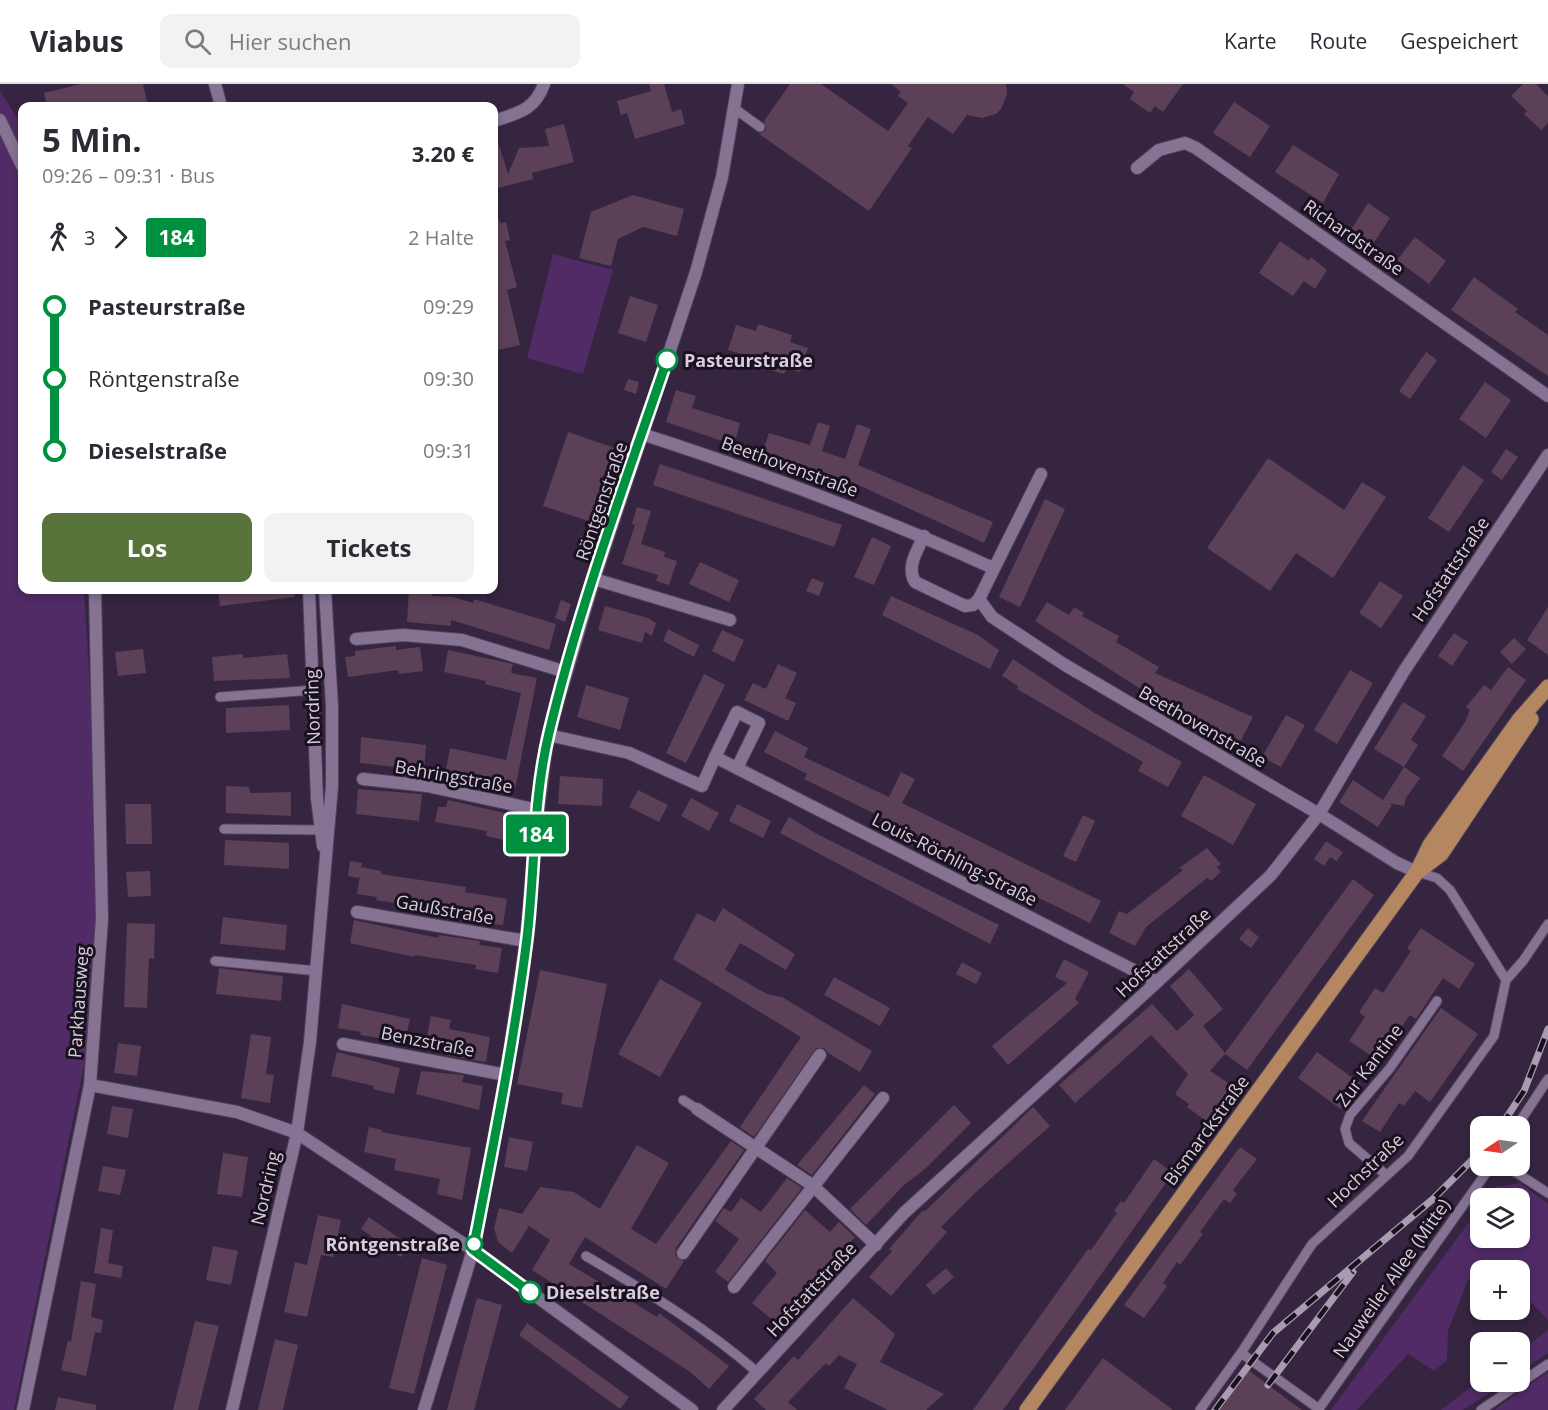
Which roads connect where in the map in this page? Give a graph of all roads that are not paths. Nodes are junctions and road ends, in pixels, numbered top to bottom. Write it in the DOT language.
graph roads {
  1 [pos="215,84"];
  2 [pos="544,84"];
  3 [pos="738,84"];
  4 [pos="220,102"];
  5 [pos="735,109"];
  6 [pos="0,120"];
  7 [pos="498,120"];
  8 [pos="760,127"];
  9 [pos="18,158"];
  10 [pos="1137,168"];
  11 [pos="1548,396"];
  12 [pos="642,434"];
  13 [pos="1548,455"];
  14 [pos="1041,474"];
  15 [pos="924,536"];
  16 [pos="993,568"];
  17 [pos="594,579"];
  18 [pos="94,594"];
  19 [pos="309,594"];
  20 [pos="325,594"];
  21 [pos="979,599"];
  22 [pos="730,620"];
  23 [pos="356,639"];
  24 [pos="566,672"];
  25 [pos="314,690"];
  26 [pos="1545,692"];
  27 [pos="220,697"];
  28 [pos="549,735"];
  29 [pos="715,757"];
  30 [pos="737,768"];
  31 [pos="363,779"];
  32 [pos="538,810"];
  33 [pos="1319,814"];
  34 [pos="224,830"];
  35 [pos="320,830"];
  36 [pos="325,860"];
  37 [pos="1417,872"];
  38 [pos="357,912"];
  39 [pos="1548,924"];
  40 [pos="526,941"];
  41 [pos="215,961"];
  42 [pos="317,971"];
  43 [pos="1506,980"];
  44 [pos="1157,982"];
  45 [pos="1437,1001"];
  46 [pos="343,1044"];
  47 [pos="820,1054"];
  48 [pos="506,1075"];
  49 [pos="1548,1079"];
  50 [pos="90,1085"];
  51 [pos="884,1098"];
  52 [pos="683,1100"];
  53 [pos="697,1109"];
  54 [pos="1524,1116"];
  55 [pos="297,1133"];
  56 [pos="757,1146"];
  57 [pos="1386,1175"];
  58 [pos="1484,1176"];
  59 [pos="1522,1176"];
  60 [pos="812,1185"];
  61 [pos="1548,1193"];
  62 [pos="876,1245"];
  63 [pos="473,1250"];
  64 [pos="682,1253"];
  65 [pos="586,1256"];
  66 [pos="734,1287"];
  67 [pos="1241,1353"];
  68 [pos="1548,1364"];
  69 [pos="758,1372"];
  70 [pos="1319,1409"];
  71 [pos="22,1410"];
  72 [pos="232,1410"];
  73 [pos="424,1410"];
  74 [pos="692,1410"];
  75 [pos="723,1410"];
  76 [pos="1027,1410"];
  77 [pos="1200,1410"];
  78 [pos="1480,1410"];
  1 -- 4 [label="street"];
  2 -- 7 [label="street"];
  3 -- 5 [label="street"];
  5 -- 8 [label="lane"];
  5 -- 12 [label="street"];
  6 -- 9 [label="street"];
  10 -- 11 [label="street, Richardstraße"];
  12 -- 15 [label="street, Beethovenstraße"];
  12 -- 17 [label="street, Röntgenstraße"];
  13 -- 33 [label="street, Hofstattstraße"];
  14 -- 16 [label="street"];
  15 -- 16 [label="street, Beethovenstraße"];
  15 -- 21 [label="street"];
  16 -- 21 [label="street"];
  17 -- 22 [label="street, Röntgenstraße"];
  17 -- 24 [label="street, Röntgenstraße"];
  18 -- 50 [label="street, Parkhausweg"];
  19 -- 25 [label="street, Nordring"];
  20 -- 36 [label="street, Nordring"];
  21 -- 33 [label="street, Beethovenstraße"];
  23 -- 24 [label="street"];
  24 -- 28 [label="street, Röntgenstraße"];
  25 -- 27 [label="lane, Nordring"];
  25 -- 35 [label="street, Nordring"];
  26 -- 37 [label="main road, Bismarckstraße"];
  28 -- 29 [label="street"];
  28 -- 32 [label="street, Röntgenstraße"];
  29 -- 30 [label="street, Louis-Röchling-Straße"];
  29 -- 30 [label="street"];
  30 -- 44 [label="street, Louis-Röchling-Straße"];
  31 -- 32 [label="street, Behringstraße"];
  32 -- 40 [label="street, Röntgenstraße"];
  33 -- 37 [label="street, Beethovenstraße"];
  33 -- 44 [label="street, Hofstattstraße"];
  34 -- 35 [label="lane"];
  35 -- 36 [label="street, Nordring"];
  36 -- 42 [label="street, Nordring"];
  37 -- 43 [label="lane"];
  37 -- 76 [label="main road, Bismarckstraße"];
  38 -- 40 [label="street, Gaußstraße"];
  39 -- 43 [label="lane, Hochstraße"];
  40 -- 48 [label="street, Röntgenstraße"];
  41 -- 42 [label="lane"];
  42 -- 55 [label="street, Nordring"];
  43 -- 57 [label="lane, Hochstraße"];
  44 -- 62 [label="street, Hofstattstraße"];
  45 -- 57 [label="lane, Zur Kantine"];
  46 -- 48 [label="street, Benzstraße"];
  47 -- 56 [label="street"];
  48 -- 63 [label="street, Röntgenstraße"];
  49 -- 54 [label="lane"];
  50 -- 55 [label="street"];
  50 -- 71 [label="street, Parkhausweg"];
  51 -- 60 [label="street"];
  52 -- 53 [label="lane"];
  53 -- 56 [label="street"];
  55 -- 63 [label="street"];
  55 -- 72 [label="street, Nordring"];
  56 -- 60 [label="street"];
  56 -- 64 [label="street"];
  57 -- 67 [label="lane, Hochstraße"];
  58 -- 70 [label="lane, Nauweiler Allee (Mitte)"];
  59 -- 61 [label="lane"];
  60 -- 62 [label="street"];
  60 -- 66 [label="street"];
  62 -- 69 [label="street, Hofstattstraße"];
  63 -- 73 [label="street, Röntgenstraße"];
  63 -- 74 [label="street"];
  65 -- 69 [label="lane"];
  67 -- 70 [label="lane"];
  67 -- 77 [label="lane, Hochstraße"];
  68 -- 78 [label="lane"];
  69 -- 75 [label="street, Hofstattstraße"];
}
